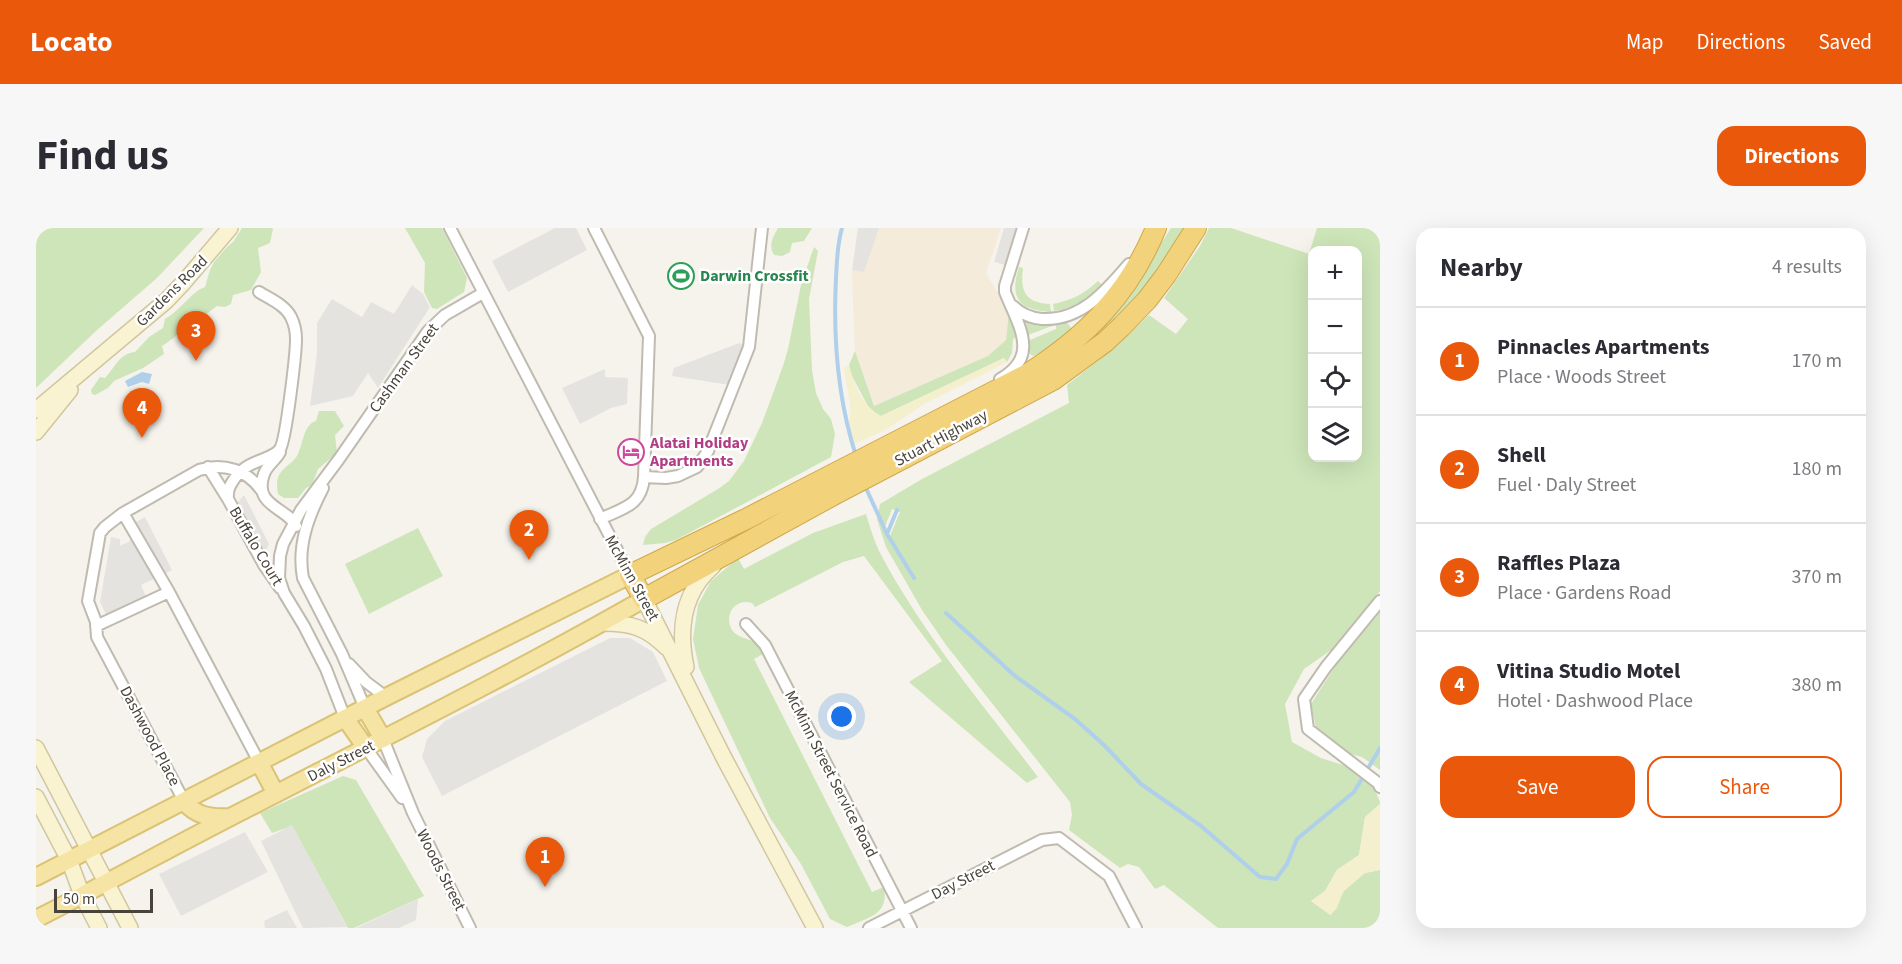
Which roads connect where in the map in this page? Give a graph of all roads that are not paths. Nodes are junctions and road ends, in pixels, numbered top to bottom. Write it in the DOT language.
graph roads {
  1 [pos="230,228"];
  2 [pos="450,228"];
  3 [pos="594,228"];
  4 [pos="762,228"];
  5 [pos="1023,228"];
  6 [pos="1156,228"];
  7 [pos="1196,228"];
  8 [pos="259,292"];
  9 [pos="483,293"];
  10 [pos="1008,298"];
  11 [pos="110,350"];
  12 [pos="36,411"];
  13 [pos="36,432"];
  14 [pos="281,445"];
  15 [pos="889,445"];
  16 [pos="339,459"];
  17 [pos="872,464"];
  18 [pos="208,467"];
  19 [pos="239,471"];
  20 [pos="644,477"];
  21 [pos="834,484"];
  22 [pos="262,491"];
  23 [pos="228,499"];
  24 [pos="123,513"];
  25 [pos="600,519"];
  26 [pos="294,521"];
  27 [pos="303,536"];
  28 [pos="739,545"];
  29 [pos="279,567"];
  30 [pos="301,567"];
  31 [pos="630,576"];
  32 [pos="169,592"];
  33 [pos="284,593"];
  34 [pos="644,598"];
  35 [pos="1380,601"];
  36 [pos="322,617"];
  37 [pos="602,623"];
  38 [pos="746,624"];
  39 [pos="96,626"];
  40 [pos="304,626"];
  41 [pos="342,654"];
  42 [pos="673,654"];
  43 [pos="386,697"];
  44 [pos="696,700"];
  45 [pos="364,708"];
  46 [pos="345,718"];
  47 [pos="383,739"];
  48 [pos="36,748"];
  49 [pos="366,748"];
  50 [pos="259,762"];
  51 [pos="1379,785"];
  52 [pos="276,794"];
  53 [pos="36,797"];
  54 [pos="184,801"];
  55 [pos="412,813"];
  56 [pos="229,817"];
  57 [pos="89,849"];
  58 [pos="69,860"];
  59 [pos="36,877"];
  60 [pos="107,883"];
  61 [pos="82,895"];
  62 [pos="902,911"];
  63 [pos="36,919"];
  64 [pos="99,928"];
  65 [pos="130,928"];
  66 [pos="470,928"];
  67 [pos="815,928"];
  68 [pos="870,928"];
  69 [pos="911,928"];
  70 [pos="1136,928"];
  1 -- 11 [label="street, Gardens Road"];
  2 -- 9 [label="street, McMinn Street"];
  3 -- 20 [label="street"];
  4 -- 20 [label="street"];
  5 -- 10 [label="street"];
  6 -- 10 [label="street"];
  6 -- 15 [label="highway, Stuart Highway"];
  7 -- 17 [label="highway, Stuart Highway"];
  8 -- 14 [label="street, Buffalo Court"];
  9 -- 16 [label="street, Cashman Street"];
  9 -- 25 [label="street, McMinn Street"];
  10 -- 15 [label="street"];
  11 -- 12 [label="street, Gardens Road"];
  11 -- 13 [label="street, Gardens Road"];
  14 -- 19 [label="street"];
  14 -- 22 [label="street, Buffalo Court"];
  15 -- 17 [label="highway, Stuart Highway"];
  16 -- 26 [label="street, Cashman Street"];
  16 -- 27 [label="street, Cashman Street"];
  17 -- 21 [label="highway, Stuart Highway"];
  18 -- 19 [label="street"];
  18 -- 23 [label="street, Buffalo Court"];
  18 -- 24 [label="street, Dashwood Place"];
  19 -- 22 [label="street, Buffalo Court"];
  19 -- 23 [label="street, Buffalo Court"];
  20 -- 25 [label="street"];
  21 -- 28 [label="highway, Stuart Highway"];
  21 -- 31 [label="highway, Stuart Highway"];
  22 -- 26 [label="street, Buffalo Court"];
  23 -- 33 [label="street, Buffalo Court"];
  24 -- 32 [label="street"];
  24 -- 39 [label="street, Dashwood Place"];
  25 -- 31 [label="street, McMinn Street"];
  26 -- 27 [label="street, Buffalo Court"];
  26 -- 29 [label="street"];
  27 -- 30 [label="street"];
  28 -- 34 [label="highway, Stuart Highway"];
  28 -- 44 [label="street"];
  29 -- 30 [label="street"];
  29 -- 33 [label="street"];
  30 -- 36 [label="street"];
  31 -- 34 [label="highway, McMinn Street"];
  31 -- 43 [label="main road"];
  32 -- 39 [label="street"];
  32 -- 50 [label="street"];
  33 -- 40 [label="street"];
  34 -- 37 [label="main road, Daly Street"];
  34 -- 42 [label="street, McMinn Street"];
  35 -- 51 [label="street"];
  36 -- 40 [label="street"];
  36 -- 41 [label="street"];
  37 -- 42 [label="street"];
  37 -- 47 [label="main road, Daly Street"];
  38 -- 62 [label="street, McMinn Street Service Road"];
  39 -- 54 [label="street, Dashwood Place"];
  40 -- 46 [label="street"];
  41 -- 43 [label="street"];
  41 -- 45 [label="street"];
  42 -- 44 [label="street, McMinn Street"];
  43 -- 45 [label="main road"];
  44 -- 67 [label="street, McMinn Street"];
  45 -- 46 [label="main road"];
  45 -- 47 [label="main road"];
  46 -- 49 [label="main road"];
  46 -- 50 [label="main road"];
  47 -- 49 [label="main road, Daly Street"];
  47 -- 55 [label="street, Woods Street"];
  48 -- 57 [label="street"];
  49 -- 52 [label="main road, Daly Street"];
  49 -- 55 [label="street, Woods Street"];
  50 -- 52 [label="main road"];
  50 -- 54 [label="main road"];
  52 -- 56 [label="main road, Daly Street"];
  53 -- 58 [label="street"];
  54 -- 56 [label="main road, Dashwood Place"];
  54 -- 57 [label="main road"];
  55 -- 66 [label="street, Woods Street"];
  56 -- 60 [label="main road, Daly Street"];
  57 -- 58 [label="main road"];
  57 -- 60 [label="street"];
  58 -- 59 [label="main road"];
  58 -- 61 [label="street"];
  60 -- 61 [label="main road, Daly Street"];
  60 -- 65 [label="street"];
  61 -- 63 [label="main road, Daly Street"];
  61 -- 64 [label="street"];
  62 -- 68 [label="street, Day Street"];
  62 -- 69 [label="street, McMinn Street Service Road"];
  62 -- 70 [label="street, Day Street"];
}
